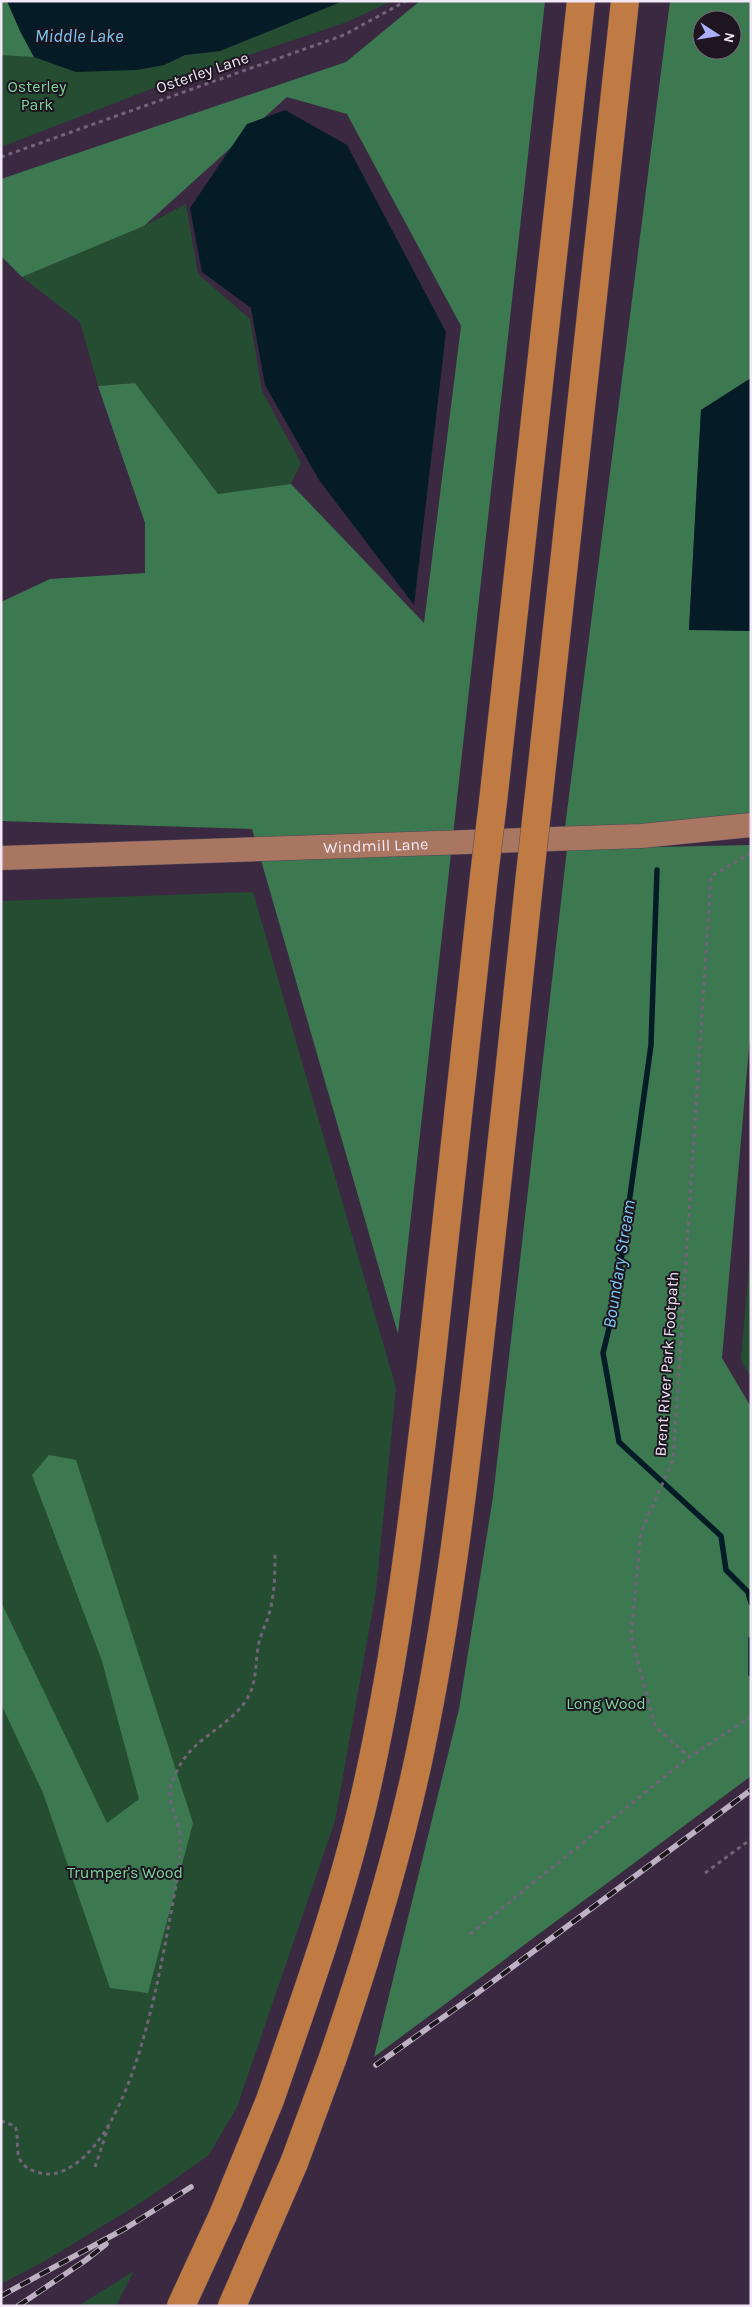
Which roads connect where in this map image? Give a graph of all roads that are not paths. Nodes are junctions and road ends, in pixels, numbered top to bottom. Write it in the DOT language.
graph roads {
  1 [pos="580,1"];
  2 [pos="625,1"];
  3 [pos="751,825"];
  4 [pos="1,858"];
  5 [pos="181,2306"];
  6 [pos="232,2306"];
  1 -- 5 [label="highway, bridge"];
  2 -- 6 [label="highway, bridge"];
  3 -- 4 [label="main road, Windmill Lane"];
}
